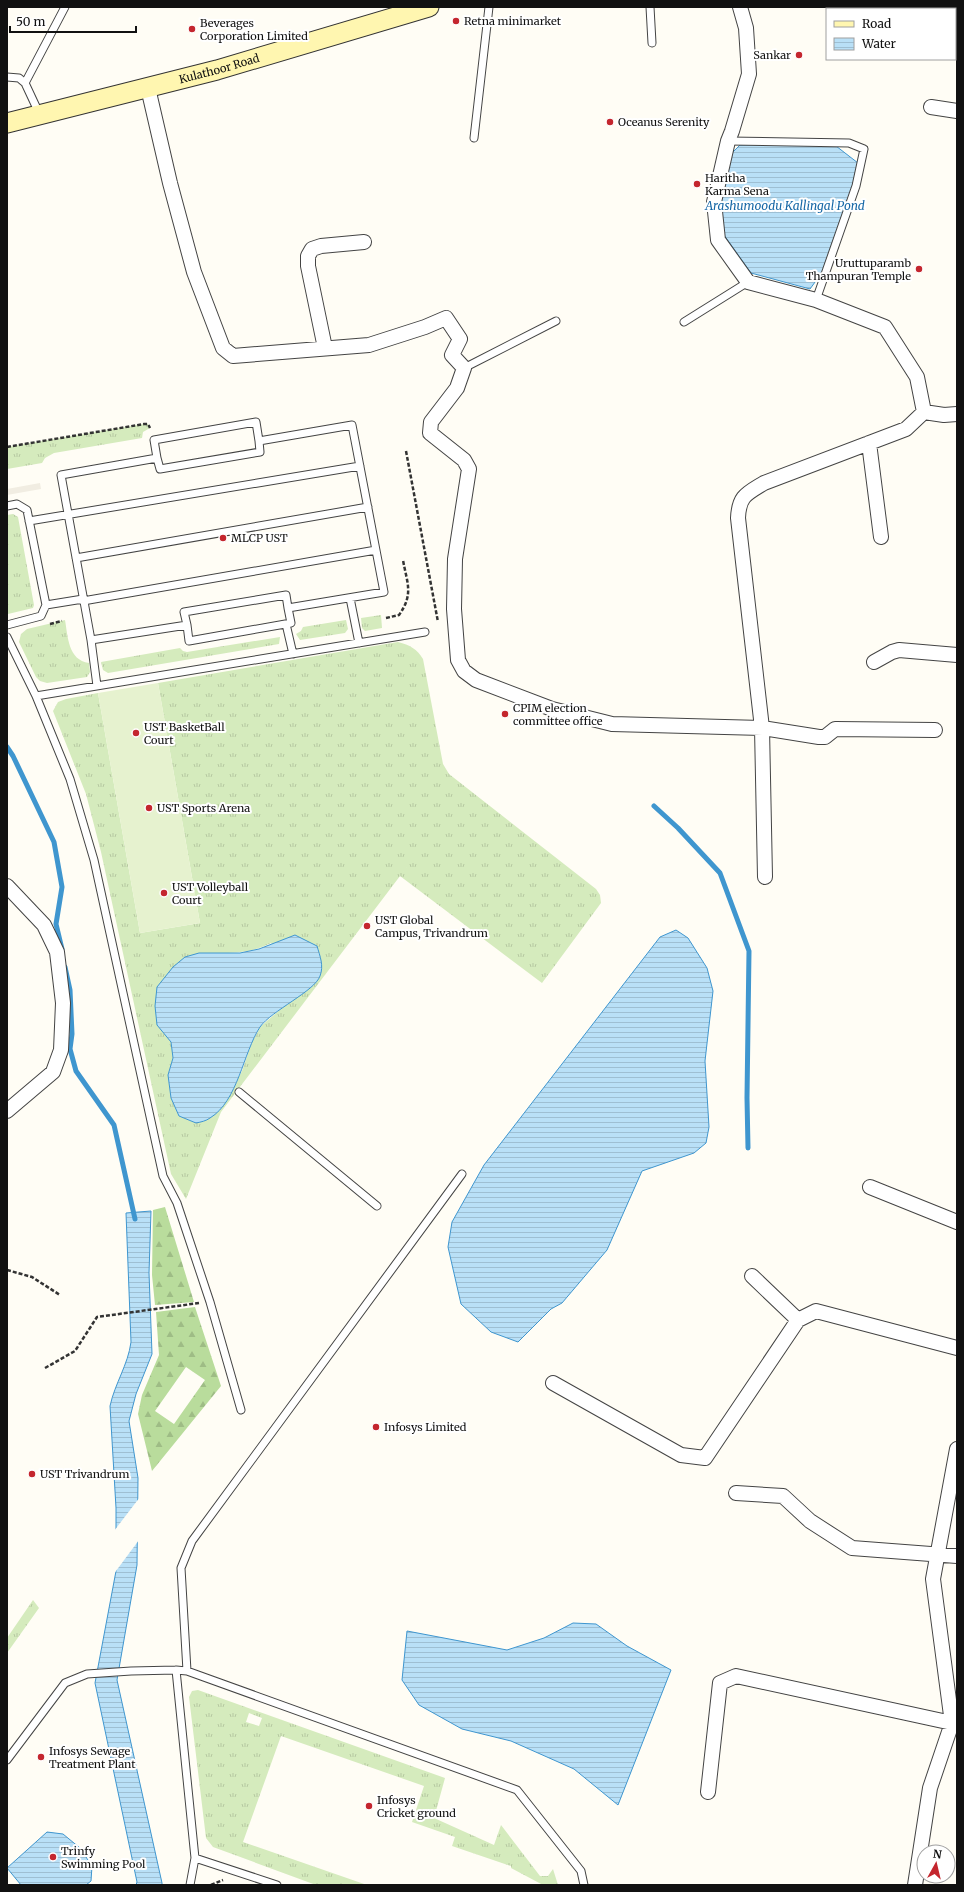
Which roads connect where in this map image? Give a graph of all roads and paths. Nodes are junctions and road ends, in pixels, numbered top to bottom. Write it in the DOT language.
graph roads {
  1 [pos="65,7"];
  2 [pos="428,7"];
  3 [pos="489,7"];
  4 [pos="650,7"];
  5 [pos="740,7"];
  6 [pos="652,43"];
  7 [pos="7,77"];
  8 [pos="25,83"];
  9 [pos="148,88"];
  10 [pos="931,107"];
  11 [pos="957,111"];
  12 [pos="39,114"];
  13 [pos="7,122"];
  14 [pos="474,138"];
  15 [pos="728,142"];
  16 [pos="364,242"];
  17 [pos="748,282"];
  18 [pos="816,300"];
  19 [pos="556,321"];
  20 [pos="684,322"];
  21 [pos="325,348"];
  22 [pos="464,368"];
  23 [pos="924,412"];
  24 [pos="957,414"];
  25 [pos="150,428"];
  26 [pos="259,441"];
  27 [pos="870,443"];
  28 [pos="7,447"];
  29 [pos="406,451"];
  30 [pos="157,458"];
  31 [pos="360,466"];
  32 [pos="7,506"];
  33 [pos="368,507"];
  34 [pos="68,514"];
  35 [pos="29,521"];
  36 [pos="881,536"];
  37 [pos="376,550"];
  38 [pos="76,558"];
  39 [pos="403,560"];
  40 [pos="350,598"];
  41 [pos="83,600"];
  42 [pos="46,605"];
  43 [pos="288,608"];
  44 [pos="386,618"];
  45 [pos="62,621"];
  46 [pos="48,624"];
  47 [pos="286,624"];
  48 [pos="7,625"];
  49 [pos="186,625"];
  50 [pos="439,625"];
  51 [pos="425,632"];
  52 [pos="7,637"];
  53 [pos="90,640"];
  54 [pos="359,643"];
  55 [pos="293,654"];
  56 [pos="957,655"];
  57 [pos="874,662"];
  58 [pos="97,686"];
  59 [pos="36,696"];
  60 [pos="762,728"];
  61 [pos="935,730"];
  62 [pos="765,877"];
  63 [pos="7,886"];
  64 [pos="239,1092"];
  65 [pos="7,1111"];
  66 [pos="462,1174"];
  67 [pos="870,1187"];
  68 [pos="377,1206"];
  69 [pos="957,1222"];
  70 [pos="7,1270"];
  71 [pos="752,1276"];
  72 [pos="60,1295"];
  73 [pos="210,1302"];
  74 [pos="798,1320"];
  75 [pos="957,1348"];
  76 [pos="45,1368"];
  77 [pos="553,1383"];
  78 [pos="240,1410"];
  79 [pos="957,1449"];
  80 [pos="736,1493"];
  81 [pos="938,1554"];
  82 [pos="957,1556"];
  83 [pos="176,1670"];
  84 [pos="187,1671"];
  85 [pos="952,1723"];
  86 [pos="951,1742"];
  87 [pos="7,1760"];
  88 [pos="708,1792"];
  89 [pos="195,1858"];
  90 [pos="190,1885"];
  91 [pos="277,1885"];
  92 [pos="584,1885"];
  93 [pos="915,1885"];
  1 -- 8 [label="lane"];
  2 -- 9 [label="main road, Kulathoor Road"];
  3 -- 14 [label="lane"];
  4 -- 6 [label="lane"];
  5 -- 15 [label="street"];
  7 -- 8 [label="lane"];
  8 -- 12 [label="lane"];
  9 -- 12 [label="main road, Kulathoor Road"];
  9 -- 21 [label="street"];
  10 -- 11 [label="street"];
  12 -- 13 [label="main road, Kulathoor Road"];
  15 -- 17 [label="street"];
  15 -- 18 [label="lane"];
  16 -- 21 [label="street"];
  17 -- 18 [label="street"];
  17 -- 20 [label="lane"];
  18 -- 23 [label="street"];
  19 -- 22 [label="lane"];
  21 -- 22 [label="street"];
  22 -- 60 [label="street"];
  23 -- 24 [label="street"];
  23 -- 27 [label="street"];
  25 -- 28 [label="path"];
  26 -- 30 [label="lane"];
  26 -- 30 [label="lane"];
  26 -- 31 [label="lane"];
  27 -- 36 [label="street"];
  27 -- 60 [label="street"];
  29 -- 50 [label="path"];
  30 -- 34 [label="lane"];
  31 -- 33 [label="lane"];
  31 -- 34 [label="lane"];
  32 -- 35 [label="lane"];
  33 -- 37 [label="lane"];
  33 -- 38 [label="lane"];
  34 -- 35 [label="lane"];
  34 -- 38 [label="lane"];
  35 -- 42 [label="lane"];
  37 -- 40 [label="lane"];
  37 -- 41 [label="lane"];
  38 -- 41 [label="lane"];
  39 -- 44 [label="path"];
  40 -- 43 [label="lane"];
  40 -- 54 [label="lane"];
  41 -- 42 [label="lane"];
  41 -- 53 [label="lane"];
  42 -- 48 [label="lane"];
  43 -- 47 [label="lane"];
  43 -- 49 [label="lane"];
  45 -- 46 [label="path"];
  47 -- 49 [label="lane"];
  47 -- 55 [label="lane"];
  49 -- 53 [label="lane"];
  51 -- 54 [label="lane"];
  52 -- 59 [label="lane"];
  53 -- 58 [label="lane"];
  54 -- 55 [label="lane"];
  55 -- 58 [label="lane"];
  56 -- 57 [label="street"];
  58 -- 59 [label="lane"];
  59 -- 73 [label="lane"];
  60 -- 61 [label="street"];
  60 -- 62 [label="street"];
  63 -- 65 [label="street"];
  64 -- 68 [label="lane"];
  66 -- 84 [label="lane"];
  67 -- 69 [label="street"];
  70 -- 72 [label="path"];
  71 -- 74 [label="street"];
  73 -- 76 [label="path"];
  73 -- 78 [label="lane"];
  74 -- 75 [label="street"];
  74 -- 77 [label="street"];
  79 -- 81 [label="street"];
  80 -- 81 [label="street"];
  81 -- 82 [label="street"];
  81 -- 85 [label="street"];
  83 -- 84 [label="lane"];
  83 -- 87 [label="lane"];
  83 -- 89 [label="lane"];
  84 -- 92 [label="lane"];
  85 -- 86 [label="street"];
  85 -- 88 [label="street"];
  86 -- 93 [label="street"];
  89 -- 90 [label="lane"];
  89 -- 91 [label="lane"];
}
